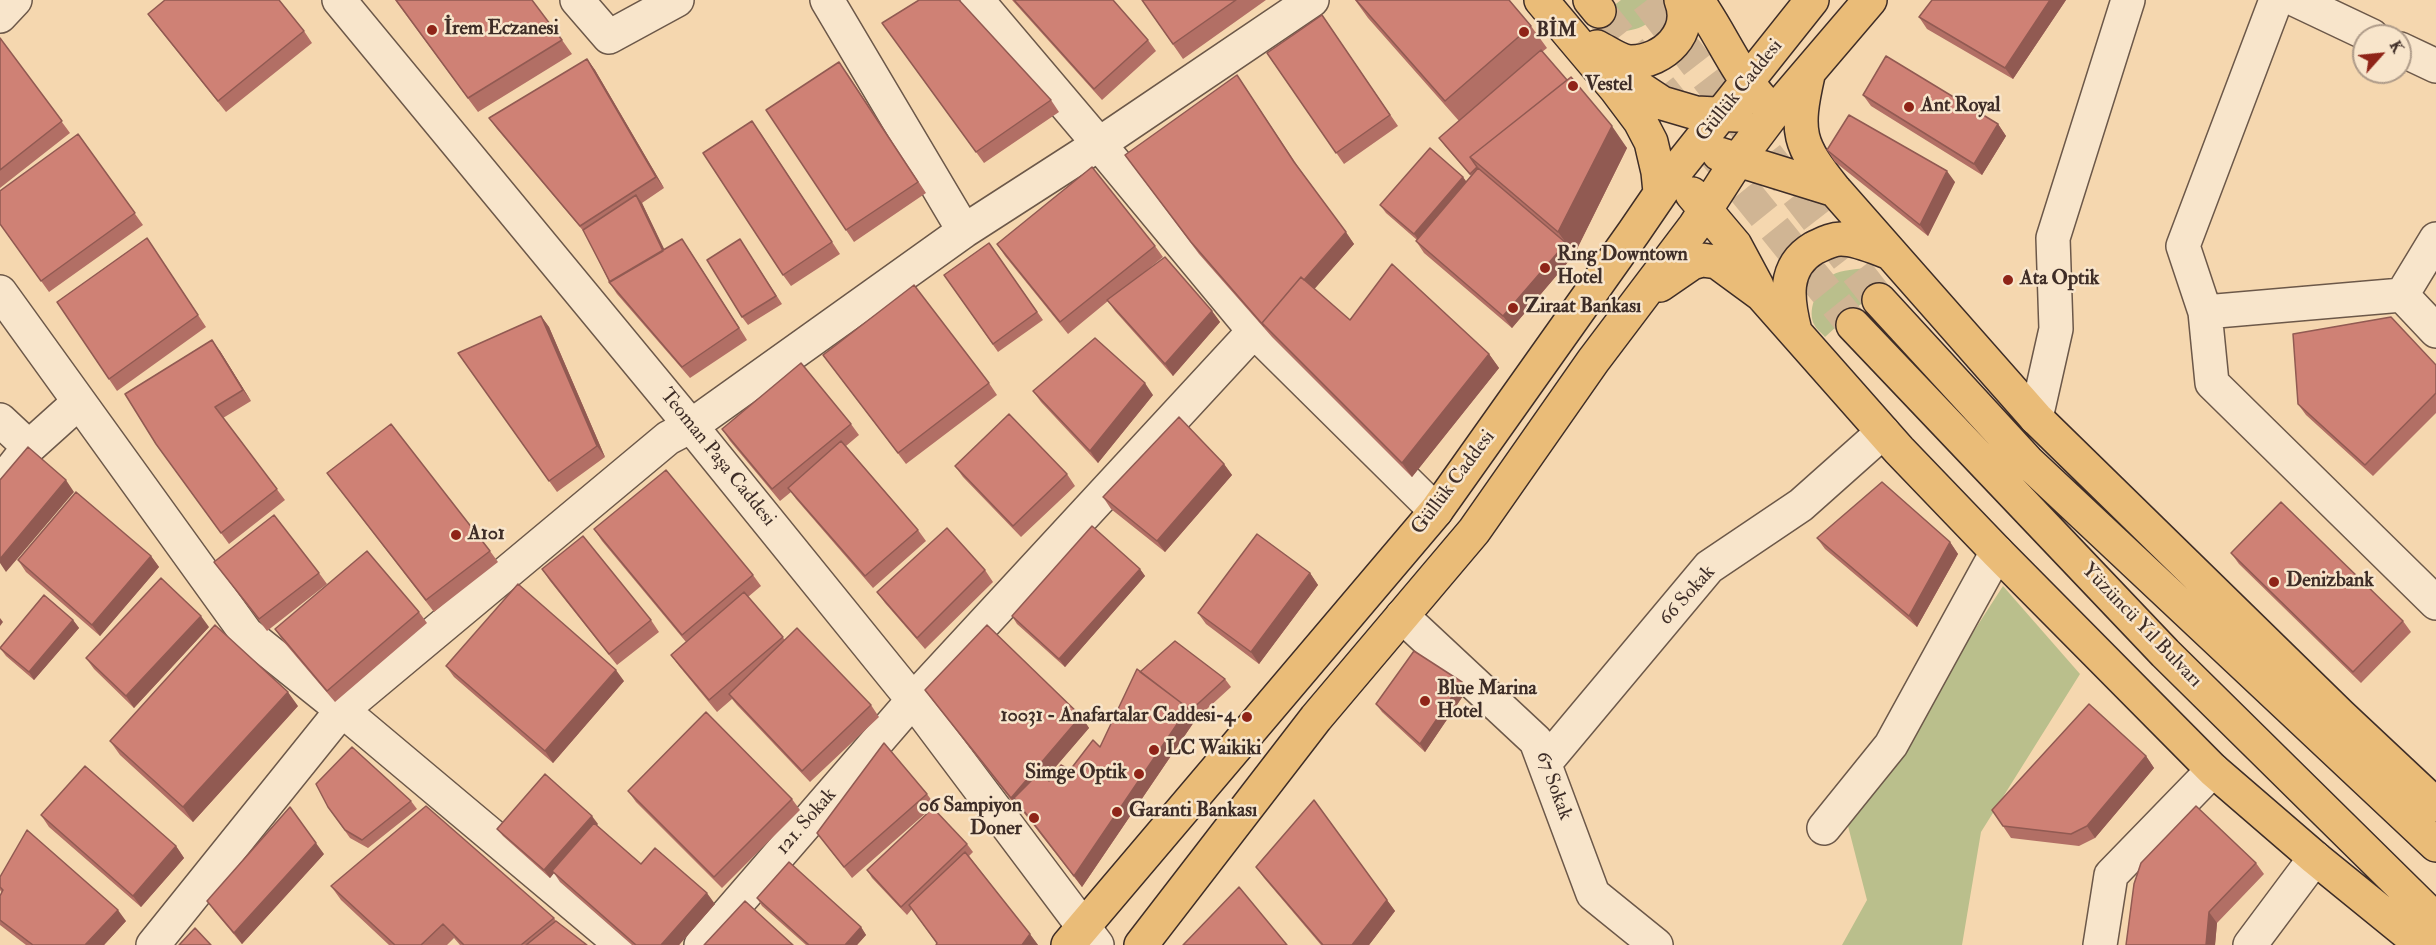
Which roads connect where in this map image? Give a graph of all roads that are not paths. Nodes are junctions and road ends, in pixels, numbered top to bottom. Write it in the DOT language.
graph roads {
  1 [pos="15,0"];
  2 [pos="577,0"];
  3 [pos="676,0"];
  4 [pos="827,0"];
  5 [pos="977,0"];
  6 [pos="1312,0"];
  7 [pos="1541,0"];
  8 [pos="1681,0"];
  9 [pos="1697,0"];
  10 [pos="1812,0"];
  11 [pos="1870,0"];
  12 [pos="2128,0"];
  13 [pos="2276,0"];
  14 [pos="2296,0"];
  15 [pos="340,7"];
  16 [pos="0,16"];
  17 [pos="2352,27"];
  18 [pos="1564,28"];
  19 [pos="2412,55"];
  20 [pos="1588,56"];
  21 [pos="2436,66"];
  22 [pos="1808,73"];
  23 [pos="1747,84"];
  24 [pos="1718,115"];
  25 [pos="1772,116"];
  26 [pos="1099,144"];
  27 [pos="1695,145"];
  28 [pos="1737,161"];
  29 [pos="1667,182"];
  30 [pos="1835,190"];
  31 [pos="1704,210"];
  32 [pos="964,231"];
  33 [pos="2436,239"];
  34 [pos="1890,253"];
  35 [pos="0,292"];
  36 [pos="1762,295"];
  37 [pos="2402,295"];
  38 [pos="1879,300"];
  39 [pos="1640,301"];
  40 [pos="2205,312"];
  41 [pos="1853,325"];
  42 [pos="1254,331"];
  43 [pos="1795,331"];
  44 [pos="2436,331"];
  45 [pos="79,402"];
  46 [pos="2036,418"];
  47 [pos="0,420"];
  48 [pos="691,426"];
  49 [pos="1883,432"];
  50 [pos="29,447"];
  51 [pos="0,484"];
  52 [pos="1436,511"];
  53 [pos="1997,552"];
  54 [pos="2436,603"];
  55 [pos="1402,616"];
  56 [pos="913,700"];
  57 [pos="342,710"];
  58 [pos="1545,763"];
  59 [pos="2213,770"];
  60 [pos="2436,805"];
  61 [pos="1824,828"];
  62 [pos="2436,846"];
  63 [pos="2315,858"];
  64 [pos="2436,920"];
  65 [pos="1082,939"];
  66 [pos="153,945"];
  67 [pos="622,945"];
  68 [pos="701,945"];
  69 [pos="1141,945"];
  70 [pos="1656,945"];
  71 [pos="2100,945"];
  72 [pos="2250,945"];
  73 [pos="2422,945"];
  1 -- 16 [label="street"];
  2 -- 3 [label="street"];
  4 -- 32 [label="street"];
  5 -- 26 [label="street"];
  6 -- 26 [label="street"];
  7 -- 18 [label="main road"];
  8 -- 18 [label="main road"];
  9 -- 23 [label="main road"];
  10 -- 23 [label="main road, Güllük Caddesi"];
  11 -- 22 [label="main road, Güllük Caddesi"];
  12 -- 46 [label="street"];
  13 -- 40 [label="street"];
  14 -- 17 [label="street"];
  15 -- 48 [label="street, Teoman Paşa Caddesi"];
  18 -- 20 [label="main road"];
  19 -- 21 [label="street"];
  20 -- 24 [label="main road"];
  20 -- 29 [label="main road"];
  22 -- 25 [label="main road, Güllük Caddesi"];
  22 -- 30 [label="main road"];
  23 -- 24 [label="main road, Güllük Caddesi"];
  23 -- 25 [label="main road"];
  24 -- 25 [label="main road"];
  24 -- 27 [label="main road, Güllük Caddesi"];
  25 -- 28 [label="main road, Güllük Caddesi"];
  26 -- 32 [label="street"];
  26 -- 42 [label="street"];
  27 -- 28 [label="main road"];
  27 -- 29 [label="main road, Güllük Caddesi"];
  28 -- 30 [label="main road"];
  28 -- 31 [label="main road, Güllük Caddesi"];
  29 -- 31 [label="main road"];
  29 -- 52 [label="main road, Güllük Caddesi"];
  30 -- 34 [label="main road"];
  31 -- 36 [label="main road"];
  31 -- 39 [label="main road, Güllük Caddesi"];
  32 -- 48 [label="street"];
  33 -- 37 [label="street"];
  34 -- 43 [label="main road"];
  34 -- 46 [label="main road"];
  35 -- 45 [label="street"];
  36 -- 39 [label="main road"];
  36 -- 43 [label="main road"];
  37 -- 40 [label="street"];
  37 -- 44 [label="street"];
  38 -- 62 [label="main road, Yüzüncü Yıl Bulvarı"];
  39 -- 55 [label="main road, Güllük Caddesi"];
  40 -- 54 [label="street"];
  41 -- 64 [label="main road, Yüzüncü Yıl Bulvarı"];
  42 -- 52 [label="street"];
  42 -- 56 [label="street, 121. Sokak"];
  43 -- 49 [label="main road"];
  45 -- 50 [label="street"];
  45 -- 57 [label="street"];
  46 -- 60 [label="main road"];
  47 -- 50 [label="street"];
  48 -- 56 [label="street, Teoman Paşa Caddesi"];
  48 -- 57 [label="street"];
  49 -- 53 [label="main road"];
  49 -- 58 [label="street, 66 Sokak"];
  50 -- 51 [label="street"];
  52 -- 65 [label="main road, Güllük Caddesi"];
  53 -- 59 [label="main road"];
  53 -- 61 [label="street"];
  55 -- 58 [label="street, 67 Sokak"];
  55 -- 69 [label="main road, Güllük Caddesi"];
  56 -- 65 [label="street, Teoman Paşa Caddesi"];
  56 -- 68 [label="street, 121. Sokak"];
  57 -- 66 [label="street"];
  57 -- 67 [label="street"];
  58 -- 70 [label="street, 67 Sokak"];
  59 -- 63 [label="main road"];
  59 -- 71 [label="street"];
  63 -- 72 [label="street"];
  63 -- 73 [label="main road"];
}
